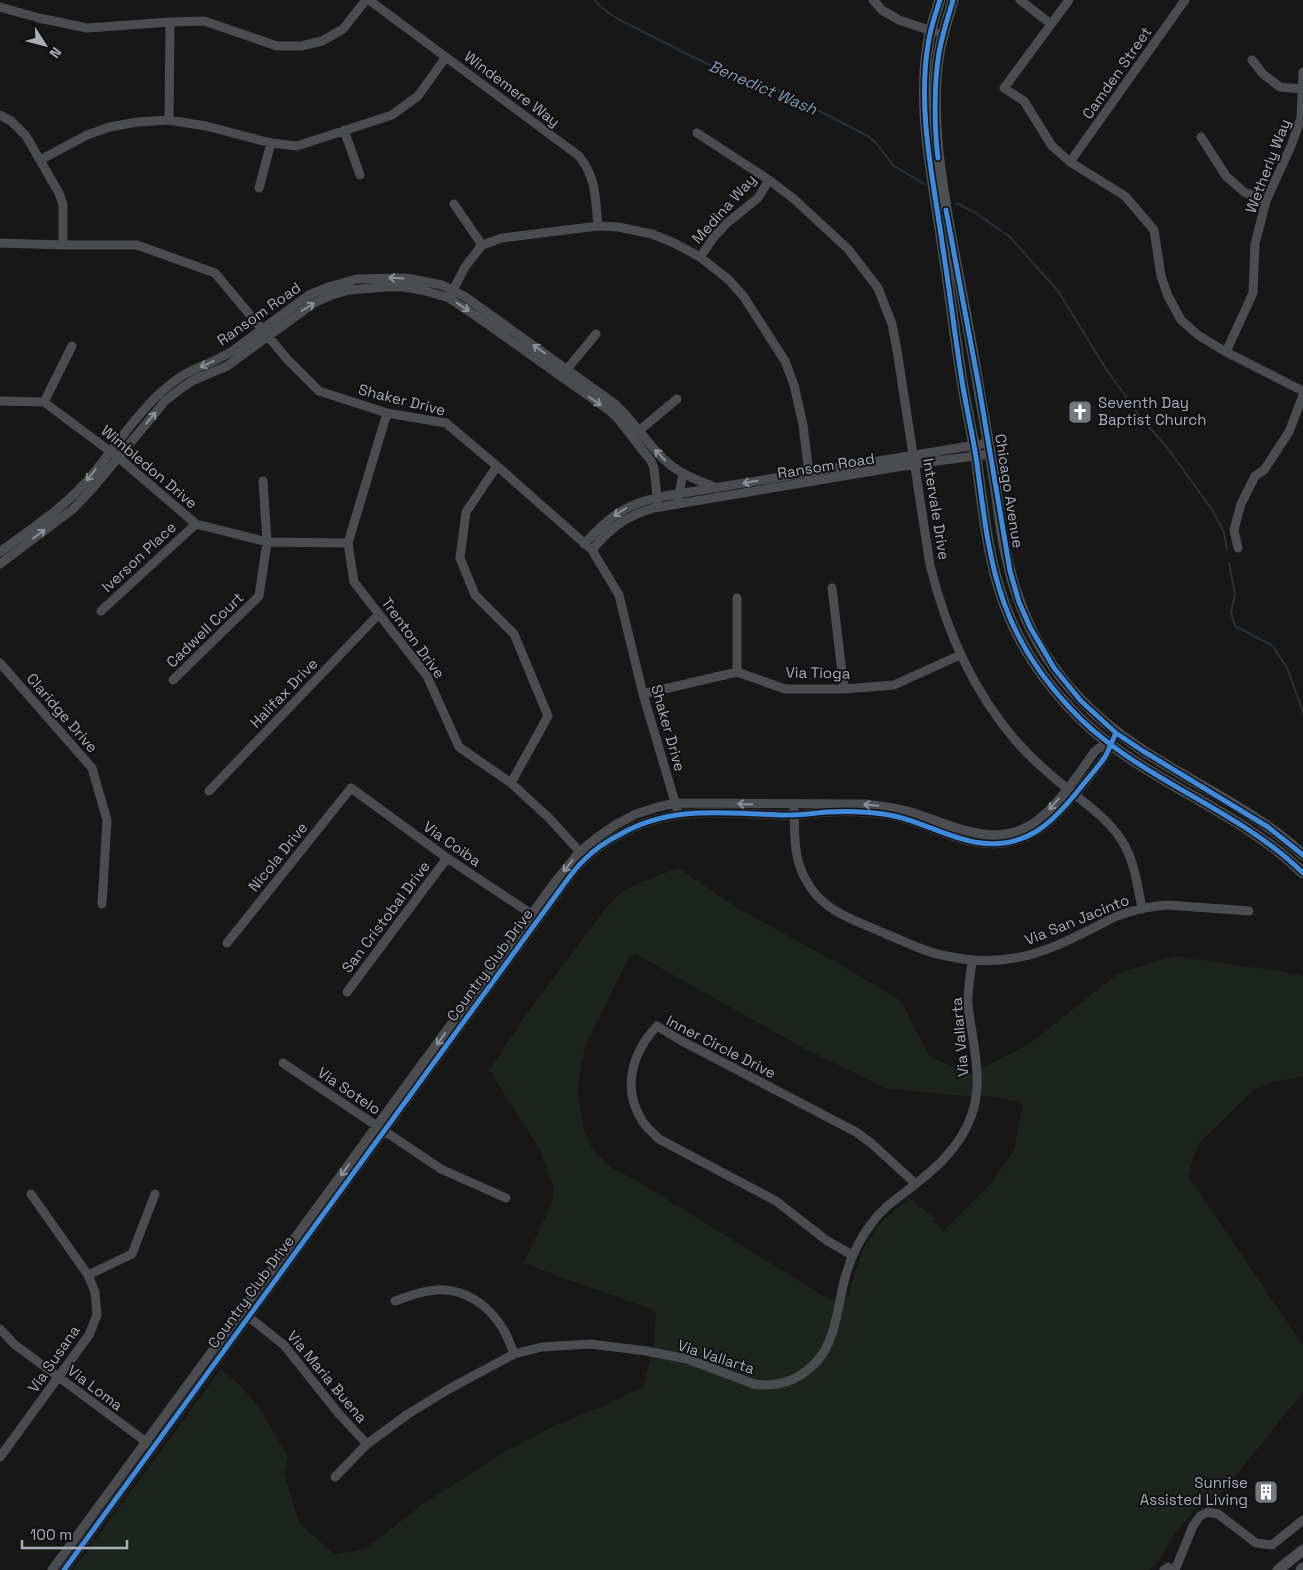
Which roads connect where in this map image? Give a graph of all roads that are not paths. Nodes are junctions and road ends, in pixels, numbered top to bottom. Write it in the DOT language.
graph roads {
  1 [pos="367,0"];
  2 [pos="874,0"];
  3 [pos="940,0"];
  4 [pos="953,0"];
  5 [pos="1020,0"];
  6 [pos="1069,0"];
  7 [pos="1185,0"];
  8 [pos="0,7"];
  9 [pos="170,22"];
  10 [pos="1051,24"];
  11 [pos="930,31"];
  12 [pos="943,33"];
  13 [pos="446,57"];
  14 [pos="1252,60"];
  15 [pos="1303,72"];
  16 [pos="1302,89"];
  17 [pos="0,115"];
  18 [pos="169,120"];
  19 [pos="344,130"];
  20 [pos="697,133"];
  21 [pos="1201,137"];
  22 [pos="271,142"];
  23 [pos="40,160"];
  24 [pos="1070,162"];
  25 [pos="360,175"];
  26 [pos="769,180"];
  27 [pos="259,188"];
  28 [pos="1266,200"];
  29 [pos="454,204"];
  30 [pos="598,226"];
  31 [pos="0,243"];
  32 [pos="63,245"];
  33 [pos="482,245"];
  34 [pos="700,257"];
  35 [pos="451,294"];
  36 [pos="266,333"];
  37 [pos="596,334"];
  38 [pos="72,346"];
  39 [pos="1226,352"];
  40 [pos="564,373"];
  41 [pos="1303,391"];
  42 [pos="1303,395"];
  43 [pos="677,399"];
  44 [pos="0,401"];
  45 [pos="44,402"];
  46 [pos="387,413"];
  47 [pos="635,433"];
  48 [pos="989,448"];
  49 [pos="974,450"];
  50 [pos="110,451"];
  51 [pos="119,458"];
  52 [pos="914,459"];
  53 [pos="497,466"];
  54 [pos="683,473"];
  55 [pos="809,473"];
  56 [pos="263,481"];
  57 [pos="810,482"];
  58 [pos="717,488"];
  59 [pos="679,494"];
  60 [pos="661,497"];
  61 [pos="667,506"];
  62 [pos="196,524"];
  63 [pos="267,542"];
  64 [pos="348,543"];
  65 [pos="588,547"];
  66 [pos="1238,548"];
  67 [pos="0,552"];
  68 [pos="0,564"];
  69 [pos="832,588"];
  70 [pos="737,598"];
  71 [pos="100,611"];
  72 [pos="379,614"];
  73 [pos="960,656"];
  74 [pos="0,663"];
  75 [pos="737,672"];
  76 [pos="173,680"];
  77 [pos="844,689"];
  78 [pos="643,694"];
  79 [pos="1116,733"];
  80 [pos="1110,744"];
  81 [pos="511,784"];
  82 [pos="351,788"];
  83 [pos="1067,789"];
  84 [pos="209,791"];
  85 [pos="1075,795"];
  86 [pos="676,803"];
  87 [pos="794,804"];
  88 [pos="678,814"];
  89 [pos="794,815"];
  90 [pos="583,854"];
  91 [pos="1303,855"];
  92 [pos="447,858"];
  93 [pos="1303,873"];
  94 [pos="102,904"];
  95 [pos="1142,908"];
  96 [pos="1248,911"];
  97 [pos="535,917"];
  98 [pos="227,943"];
  99 [pos="972,960"];
  100 [pos="347,992"];
  101 [pos="283,1063"];
  102 [pos="381,1128"];
  103 [pos="916,1184"];
  104 [pos="31,1194"];
  105 [pos="156,1194"];
  106 [pos="506,1198"];
  107 [pos="852,1255"];
  108 [pos="88,1276"];
  109 [pos="395,1301"];
  110 [pos="241,1311"];
  111 [pos="249,1317"];
  112 [pos="0,1329"];
  113 [pos="514,1354"];
  114 [pos="58,1377"];
  115 [pos="149,1444"];
  116 [pos="367,1444"];
  117 [pos="0,1457"];
  118 [pos="335,1477"];
  119 [pos="1303,1520"];
  120 [pos="1303,1550"];
  121 [pos="1170,1569"];
  122 [pos="52,1570"];
  123 [pos="64,1570"];
  124 [pos="1278,1570"];
  1 -- 9 [label="street"];
  1 -- 13 [label="street, Windemere Way"];
  2 -- 11 [label="street"];
  3 -- 11 [label="main road, Chicago Avenue"];
  4 -- 12 [label="main road, Chicago Avenue"];
  5 -- 10 [label="street"];
  6 -- 10 [label="street"];
  7 -- 24 [label="street, Camden Street"];
  8 -- 9 [label="street"];
  9 -- 18 [label="street"];
  10 -- 24 [label="street"];
  11 -- 12 [label="street"];
  11 -- 49 [label="main road, Chicago Avenue"];
  12 -- 48 [label="main road, Chicago Avenue"];
  13 -- 19 [label="street"];
  13 -- 30 [label="street, Windemere Way"];
  14 -- 16 [label="street"];
  15 -- 16 [label="street, Wetherly Way"];
  16 -- 28 [label="street, Wetherly Way"];
  17 -- 23 [label="street"];
  18 -- 22 [label="street"];
  18 -- 23 [label="street"];
  19 -- 22 [label="street"];
  19 -- 25 [label="street"];
  20 -- 26 [label="street, Intervale Drive"];
  21 -- 28 [label="street"];
  22 -- 27 [label="street"];
  23 -- 32 [label="street"];
  24 -- 39 [label="street"];
  26 -- 34 [label="street, Medina Way"];
  26 -- 52 [label="street, Intervale Drive"];
  28 -- 39 [label="street, Wetherly Way"];
  29 -- 33 [label="street"];
  30 -- 33 [label="street"];
  30 -- 34 [label="street"];
  31 -- 32 [label="street, Shaker Drive"];
  32 -- 36 [label="street, Shaker Drive"];
  33 -- 35 [label="street"];
  34 -- 55 [label="street"];
  35 -- 36 [label="street, Ransom Road"];
  35 -- 40 [label="street, Ransom Road"];
  36 -- 46 [label="street, Shaker Drive"];
  36 -- 50 [label="street, Ransom Road, one-way"];
  51 -- 36 [label="street, Ransom Road, one-way"];
  37 -- 40 [label="street"];
  38 -- 45 [label="street"];
  39 -- 41 [label="street"];
  40 -- 47 [label="street, Ransom Road"];
  42 -- 66 [label="street"];
  43 -- 47 [label="street"];
  44 -- 45 [label="street"];
  45 -- 50 [label="street, Wimbledon Drive"];
  46 -- 53 [label="street, Shaker Drive"];
  46 -- 64 [label="street, Trenton Drive"];
  54 -- 47 [label="street, Ransom Road, one-way"];
  47 -- 60 [label="street, Ransom Road"];
  48 -- 49 [label="street, Ransom Road"];
  48 -- 79 [label="main road, Chicago Avenue"];
  49 -- 52 [label="street, Ransom Road"];
  49 -- 80 [label="main road, Chicago Avenue"];
  50 -- 51 [label="street, Wimbledon Drive"];
  50 -- 67 [label="street, Ransom Road, one-way"];
  51 -- 62 [label="street, Wimbledon Drive"];
  68 -- 51 [label="street, Ransom Road, one-way"];
  52 -- 55 [label="street, Ransom Road"];
  52 -- 57 [label="street, Ransom Road"];
  52 -- 73 [label="street, Intervale Drive"];
  53 -- 65 [label="street, Shaker Drive"];
  53 -- 81 [label="street"];
  54 -- 58 [label="street, Ransom Road"];
  54 -- 59 [label="street"];
  55 -- 57 [label="street"];
  55 -- 58 [label="street, Ransom Road, one-way"];
  56 -- 63 [label="street, Cadwell Court"];
  57 -- 61 [label="street, Ransom Road"];
  58 -- 59 [label="street, Ransom Road"];
  59 -- 60 [label="street, Ransom Road"];
  59 -- 61 [label="street"];
  60 -- 61 [label="street, Ransom Road"];
  60 -- 65 [label="street, one-way"];
  61 -- 65 [label="street"];
  62 -- 63 [label="street, Wimbledon Drive"];
  62 -- 71 [label="street, Iverson Place"];
  63 -- 64 [label="street, Wimbledon Drive"];
  63 -- 76 [label="street, Cadwell Court"];
  64 -- 72 [label="street, Trenton Drive"];
  65 -- 78 [label="street, Shaker Drive"];
  69 -- 77 [label="street"];
  70 -- 75 [label="street"];
  72 -- 81 [label="street, Trenton Drive"];
  72 -- 84 [label="street, Halifax Drive"];
  73 -- 77 [label="street, Via Tioga"];
  73 -- 83 [label="street, Intervale Drive"];
  74 -- 94 [label="street, Claridge Drive"];
  75 -- 77 [label="street, Via Tioga"];
  75 -- 78 [label="street"];
  78 -- 86 [label="street, Shaker Drive"];
  79 -- 80 [label="street, Country Club Drive"];
  79 -- 91 [label="main road, Chicago Avenue"];
  80 -- 83 [label="street, Country Club Drive"];
  80 -- 85 [label="street, Country Club Drive"];
  80 -- 93 [label="main road, Chicago Avenue"];
  81 -- 90 [label="street, Trenton Drive"];
  82 -- 92 [label="street, Via Coiba"];
  82 -- 98 [label="street, Nicola Drive"];
  83 -- 85 [label="street, Intervale Drive"];
  83 -- 87 [label="street, Country Club Drive, one-way"];
  85 -- 89 [label="street, Country Club Drive"];
  85 -- 95 [label="street, Intervale Drive"];
  87 -- 86 [label="street, Country Club Drive, one-way"];
  86 -- 88 [label="street, Shaker Drive"];
  86 -- 90 [label="street, Country Club Drive"];
  87 -- 89 [label="street, Via San Jacinto"];
  88 -- 89 [label="street, Country Club Drive"];
  88 -- 90 [label="street, Country Club Drive"];
  89 -- 99 [label="street, Via San Jacinto"];
  90 -- 97 [label="street, Country Club Drive"];
  92 -- 97 [label="street, Via Coiba"];
  92 -- 100 [label="street, San Cristobal Drive"];
  95 -- 96 [label="street, Via San Jacinto"];
  95 -- 99 [label="street, Via San Jacinto"];
  97 -- 102 [label="street, Country Club Drive"];
  99 -- 103 [label="street, Via Vallarta"];
  101 -- 102 [label="street, Via Sotelo"];
  102 -- 106 [label="street, Via Sotelo"];
  102 -- 110 [label="street, Country Club Drive, one-way"];
  102 -- 111 [label="street, Country Club Drive"];
  103 -- 107 [label="street, Via Vallarta"];
  103 -- 107 [label="street, Inner Circle Drive"];
  104 -- 108 [label="street, Via Susana"];
  105 -- 108 [label="street"];
  107 -- 113 [label="street, Via Vallarta"];
  108 -- 114 [label="street, Via Susana"];
  109 -- 113 [label="street"];
  110 -- 111 [label="street, Via Maria Buena"];
  110 -- 115 [label="street, Country Club Drive"];
  111 -- 115 [label="street, Country Club Drive"];
  111 -- 116 [label="street, Via Maria Buena"];
  112 -- 114 [label="street, Via Loma"];
  113 -- 116 [label="street, Via Vallarta"];
  114 -- 115 [label="street, Via Loma"];
  114 -- 117 [label="street, Via Susana"];
  115 -- 122 [label="street, Country Club Drive"];
  115 -- 123 [label="street, Country Club Drive"];
  116 -- 118 [label="street, Via Vallarta"];
  119 -- 121 [label="street"];
  120 -- 124 [label="main road"];
}
